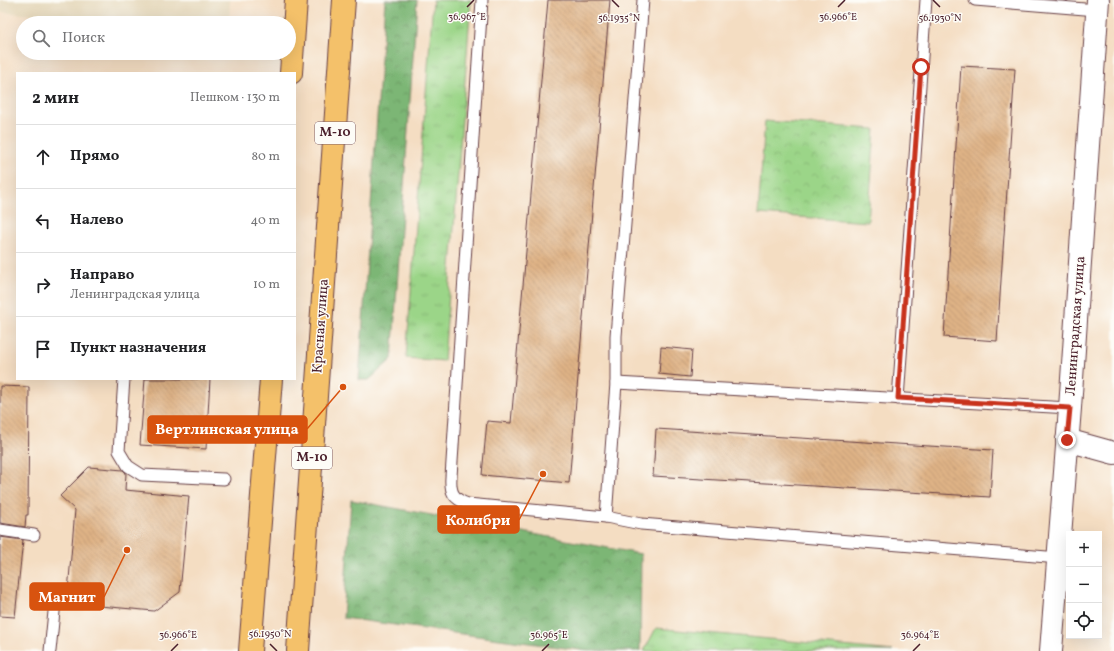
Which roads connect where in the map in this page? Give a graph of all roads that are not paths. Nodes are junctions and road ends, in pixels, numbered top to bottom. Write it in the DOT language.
graph roads {
  1 [pos="296,0"];
  2 [pos="344,0"];
  3 [pos="482,0"];
  4 [pos="643,0"];
  5 [pos="926,0"];
  6 [pos="975,0"];
  7 [pos="1097,5"];
  8 [pos="295,16"];
  9 [pos="292,60"];
  10 [pos="291,72"];
  11 [pos="124,380"];
  12 [pos="271,380"];
  13 [pos="616,383"];
  14 [pos="898,398"];
  15 [pos="1070,408"];
  16 [pos="1067,440"];
  17 [pos="1114,453"];
  18 [pos="224,479"];
  19 [pos="606,517"];
  20 [pos="0,530"];
  21 [pos="34,535"];
  22 [pos="1059,558"];
  23 [pos="55,602"];
  24 [pos="50,651"];
  25 [pos="250,651"];
  26 [pos="298,651"];
  27 [pos="1051,651"];
  1 -- 8 [label="highway"];
  2 -- 26 [label="highway, Красная улица / М-10"];
  3 -- 19 [label="lane"];
  4 -- 13 [label="lane"];
  5 -- 14 [label="lane"];
  6 -- 7 [label="lane"];
  7 -- 15 [label="street, Ленинградская улица"];
  9 -- 10 [label="highway"];
  11 -- 18 [label="lane"];
  12 -- 25 [label="highway"];
  13 -- 14 [label="lane"];
  13 -- 19 [label="lane"];
  14 -- 15 [label="lane"];
  15 -- 16 [label="street, Ленинградская улица"];
  16 -- 17 [label="street"];
  16 -- 22 [label="street, Ленинградская улица"];
  19 -- 22 [label="lane"];
  20 -- 21 [label="lane"];
  22 -- 27 [label="street, Ленинградская улица"];
  23 -- 24 [label="lane"];
}
